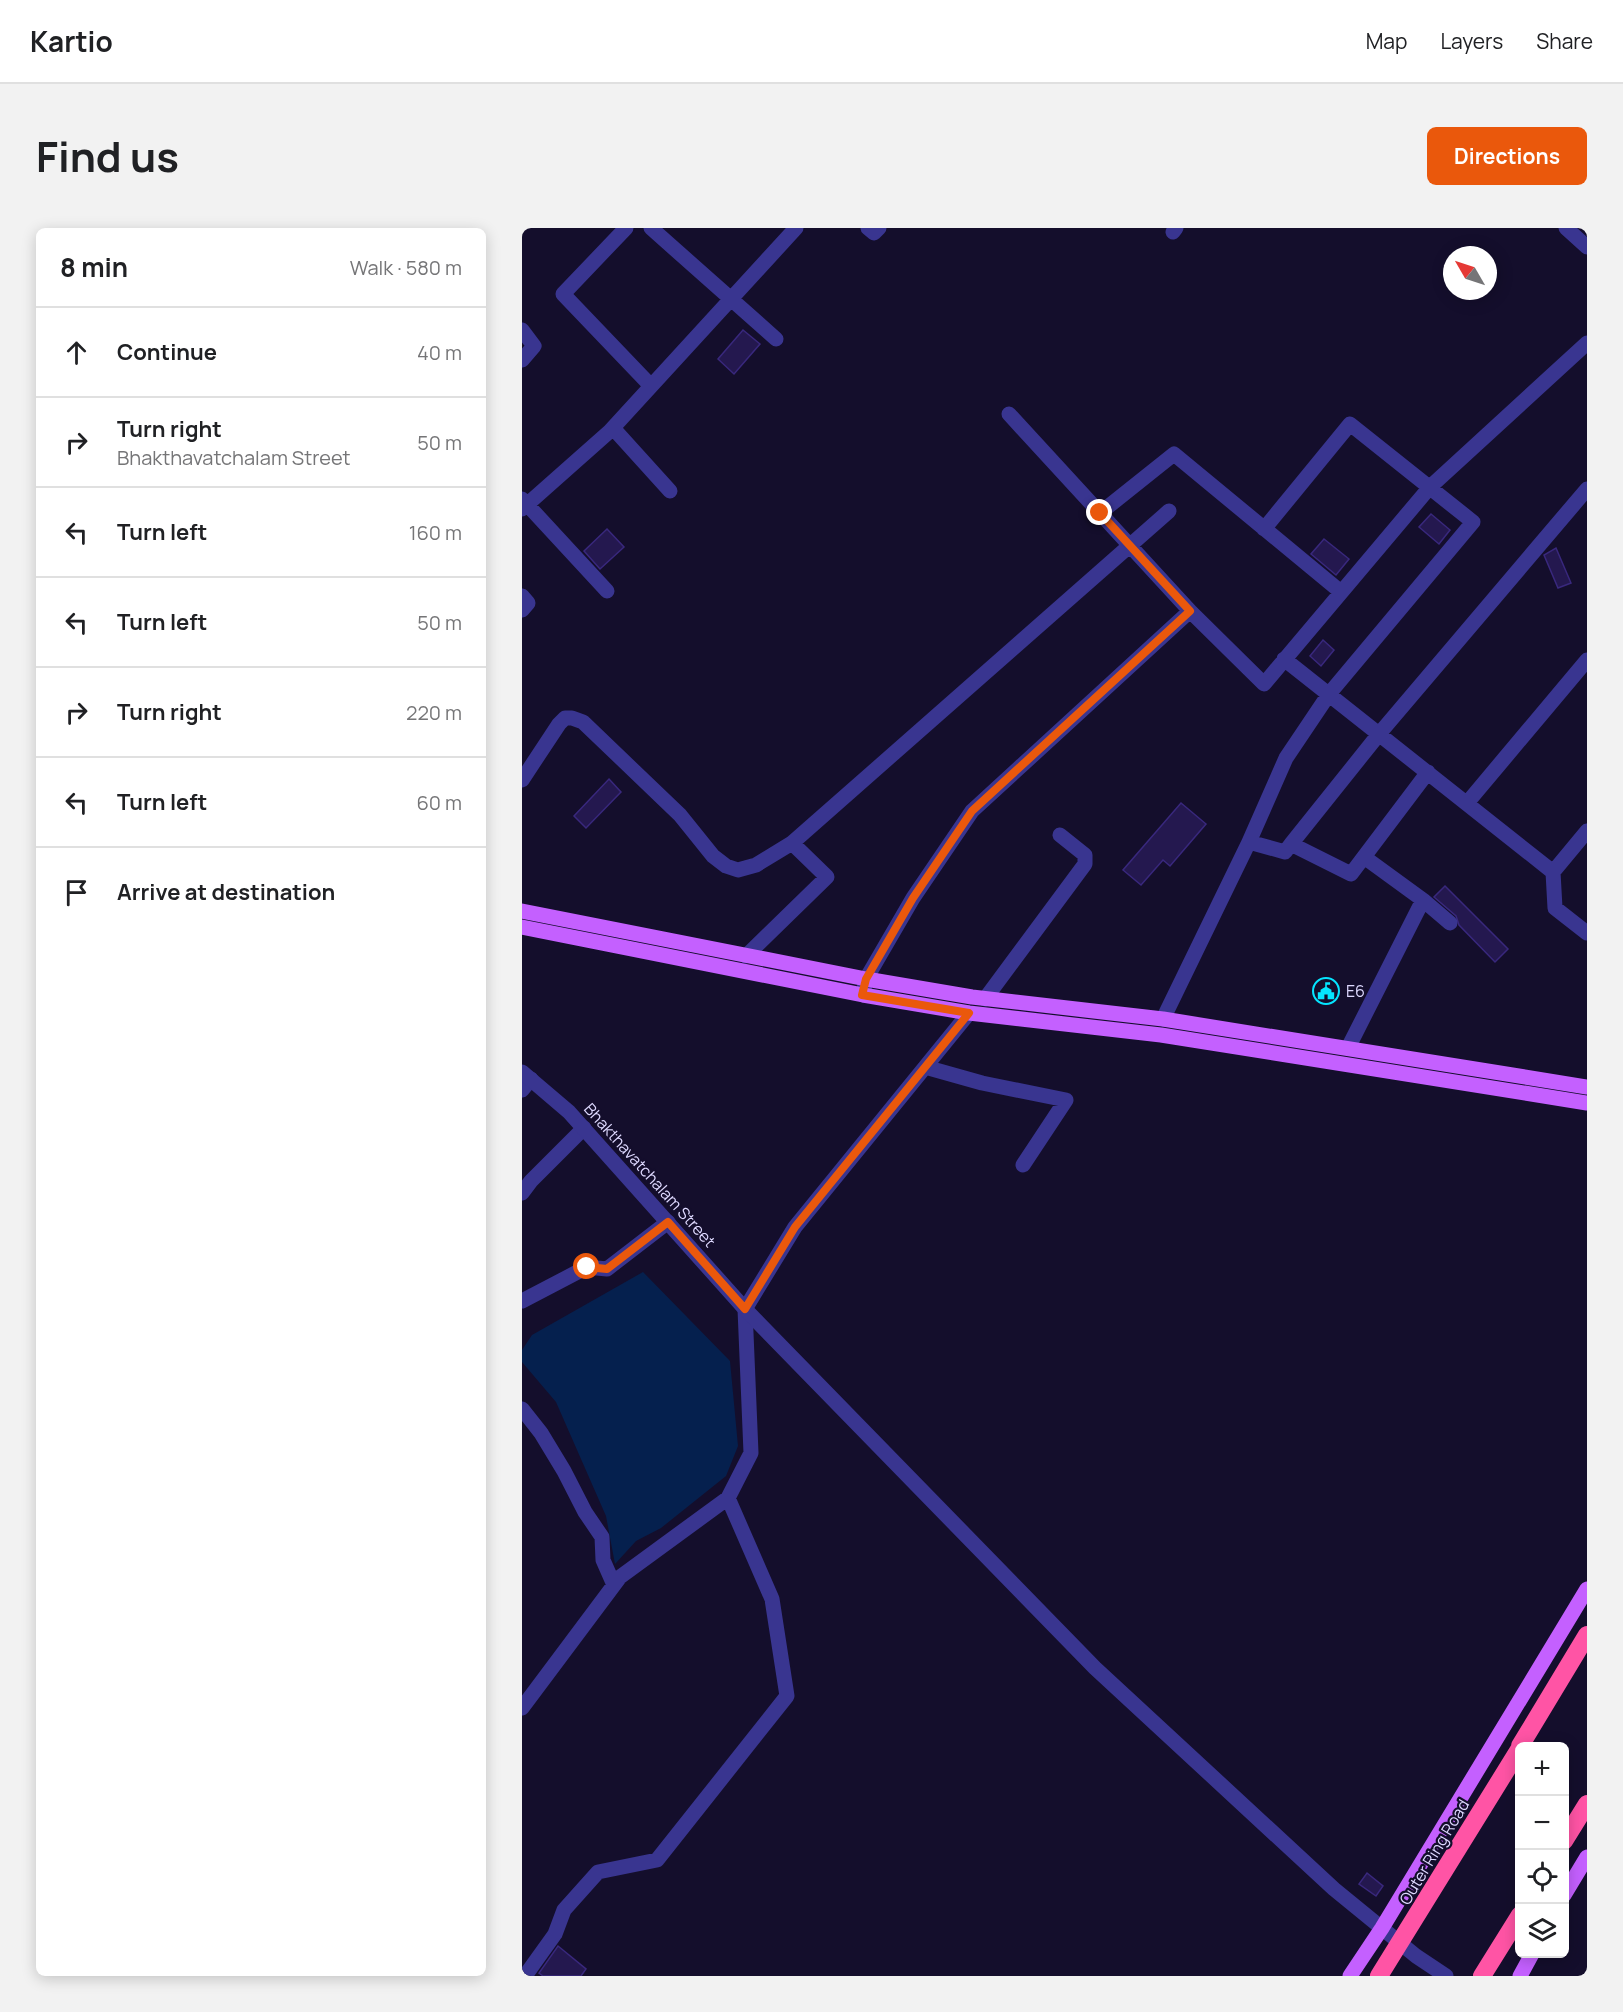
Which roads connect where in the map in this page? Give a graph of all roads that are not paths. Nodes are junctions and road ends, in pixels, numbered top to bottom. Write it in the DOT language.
graph roads {
  1 [pos="626,228"];
  2 [pos="651,228"];
  3 [pos="796,228"];
  4 [pos="868,228"];
  5 [pos="879,228"];
  6 [pos="1566,228"];
  7 [pos="1587,247"];
  8 [pos="731,298"];
  9 [pos="522,330"];
  10 [pos="776,339"];
  11 [pos="1587,344"];
  12 [pos="522,360"];
  13 [pos="651,386"];
  14 [pos="1009,414"];
  15 [pos="613,428"];
  16 [pos="1430,487"];
  17 [pos="1587,489"];
  18 [pos="670,491"];
  19 [pos="524,504"];
  20 [pos="1169,511"];
  21 [pos="1100,513"];
  22 [pos="1264,529"];
  23 [pos="1130,546"];
  24 [pos="607,591"];
  25 [pos="1341,592"];
  26 [pos="522,597"];
  27 [pos="522,610"];
  28 [pos="1190,611"];
  29 [pos="1284,659"];
  30 [pos="1587,660"];
  31 [pos="1329,694"];
  32 [pos="1379,734"];
  33 [pos="1428,772"];
  34 [pos="522,780"];
  35 [pos="1467,803"];
  36 [pos="1587,831"];
  37 [pos="1060,835"];
  38 [pos="1249,842"];
  39 [pos="792,843"];
  40 [pos="1291,844"];
  41 [pos="1364,857"];
  42 [pos="1553,872"];
  43 [pos="1423,900"];
  44 [pos="522,910"];
  45 [pos="1450,923"];
  46 [pos="522,927"];
  47 [pos="1587,933"];
  48 [pos="746,956"];
  49 [pos="866,979"];
  50 [pos="862,995"];
  51 [pos="985,999"];
  52 [pos="969,1013"];
  53 [pos="1163,1019"];
  54 [pos="1348,1048"];
  55 [pos="926,1067"];
  56 [pos="525,1081"];
  57 [pos="1587,1087"];
  58 [pos="1587,1103"];
  59 [pos="584,1128"];
  60 [pos="1023,1165"];
  61 [pos="522,1193"];
  62 [pos="668,1222"];
  63 [pos="522,1301"];
  64 [pos="745,1309"];
  65 [pos="522,1409"];
  66 [pos="728,1498"];
  67 [pos="614,1585"];
  68 [pos="1587,1589"];
  69 [pos="1587,1635"];
  70 [pos="522,1708"];
  71 [pos="1523,1742"];
  72 [pos="1515,1755"];
  73 [pos="1587,1804"];
  74 [pos="1569,1833"];
  75 [pos="1587,1857"];
  76 [pos="1569,1887"];
  77 [pos="1515,1923"];
  78 [pos="1382,1928"];
  79 [pos="1529,1958"];
  80 [pos="1445,1975"];
  81 [pos="525,1976"];
  82 [pos="1350,1976"];
  83 [pos="1379,1976"];
  84 [pos="1482,1976"];
  85 [pos="1520,1976"];
  1 -- 13 [label="street"];
  2 -- 8 [label="street"];
  3 -- 8 [label="street"];
  4 -- 5 [label="street"];
  6 -- 7 [label="street"];
  8 -- 10 [label="street"];
  8 -- 13 [label="street"];
  9 -- 12 [label="street"];
  11 -- 16 [label="street"];
  13 -- 15 [label="street"];
  14 -- 21 [label="street"];
  15 -- 18 [label="street"];
  15 -- 19 [label="street"];
  16 -- 22 [label="street"];
  16 -- 25 [label="street"];
  16 -- 31 [label="street"];
  17 -- 32 [label="street"];
  19 -- 24 [label="street"];
  20 -- 23 [label="street"];
  21 -- 22 [label="street"];
  21 -- 23 [label="street"];
  22 -- 25 [label="street"];
  23 -- 28 [label="street"];
  23 -- 39 [label="street"];
  25 -- 29 [label="street"];
  26 -- 27 [label="street"];
  28 -- 29 [label="street"];
  28 -- 49 [label="street"];
  29 -- 31 [label="street"];
  30 -- 35 [label="street"];
  31 -- 32 [label="street"];
  31 -- 38 [label="street"];
  32 -- 33 [label="street"];
  32 -- 40 [label="street"];
  33 -- 35 [label="street"];
  33 -- 41 [label="street"];
  34 -- 39 [label="street"];
  35 -- 42 [label="street"];
  36 -- 42 [label="street"];
  37 -- 51 [label="street"];
  38 -- 40 [label="street"];
  38 -- 53 [label="street"];
  39 -- 48 [label="street"];
  40 -- 41 [label="street"];
  41 -- 43 [label="street"];
  42 -- 47 [label="street"];
  43 -- 45 [label="street"];
  43 -- 54 [label="street"];
  44 -- 48 [label="main road"];
  46 -- 50 [label="main road"];
  48 -- 49 [label="main road"];
  49 -- 50 [label="street"];
  49 -- 51 [label="main road"];
  50 -- 52 [label="main road"];
  51 -- 53 [label="main road"];
  52 -- 55 [label="street"];
  52 -- 58 [label="main road"];
  53 -- 54 [label="main road"];
  54 -- 57 [label="main road"];
  55 -- 60 [label="street"];
  55 -- 64 [label="street"];
  56 -- 59 [label="street, Bhakthavatchalam Street"];
  59 -- 61 [label="street"];
  59 -- 62 [label="street, Bhakthavatchalam Street"];
  62 -- 63 [label="street"];
  62 -- 64 [label="street, Bhakthavatchalam Street"];
  64 -- 66 [label="street"];
  64 -- 78 [label="street, Bhakthavatchalam Street"];
  65 -- 67 [label="street"];
  66 -- 67 [label="street"];
  66 -- 81 [label="street"];
  67 -- 70 [label="street"];
  68 -- 78 [label="main road"];
  69 -- 71 [label="highway, Outer Ring Road"];
  72 -- 83 [label="highway, Outer Ring Road"];
  73 -- 74 [label="highway"];
  75 -- 76 [label="main road"];
  77 -- 84 [label="highway"];
  78 -- 80 [label="street, Bhakthavatchalam Street"];
  78 -- 82 [label="main road"];
  79 -- 85 [label="main road"];
}
